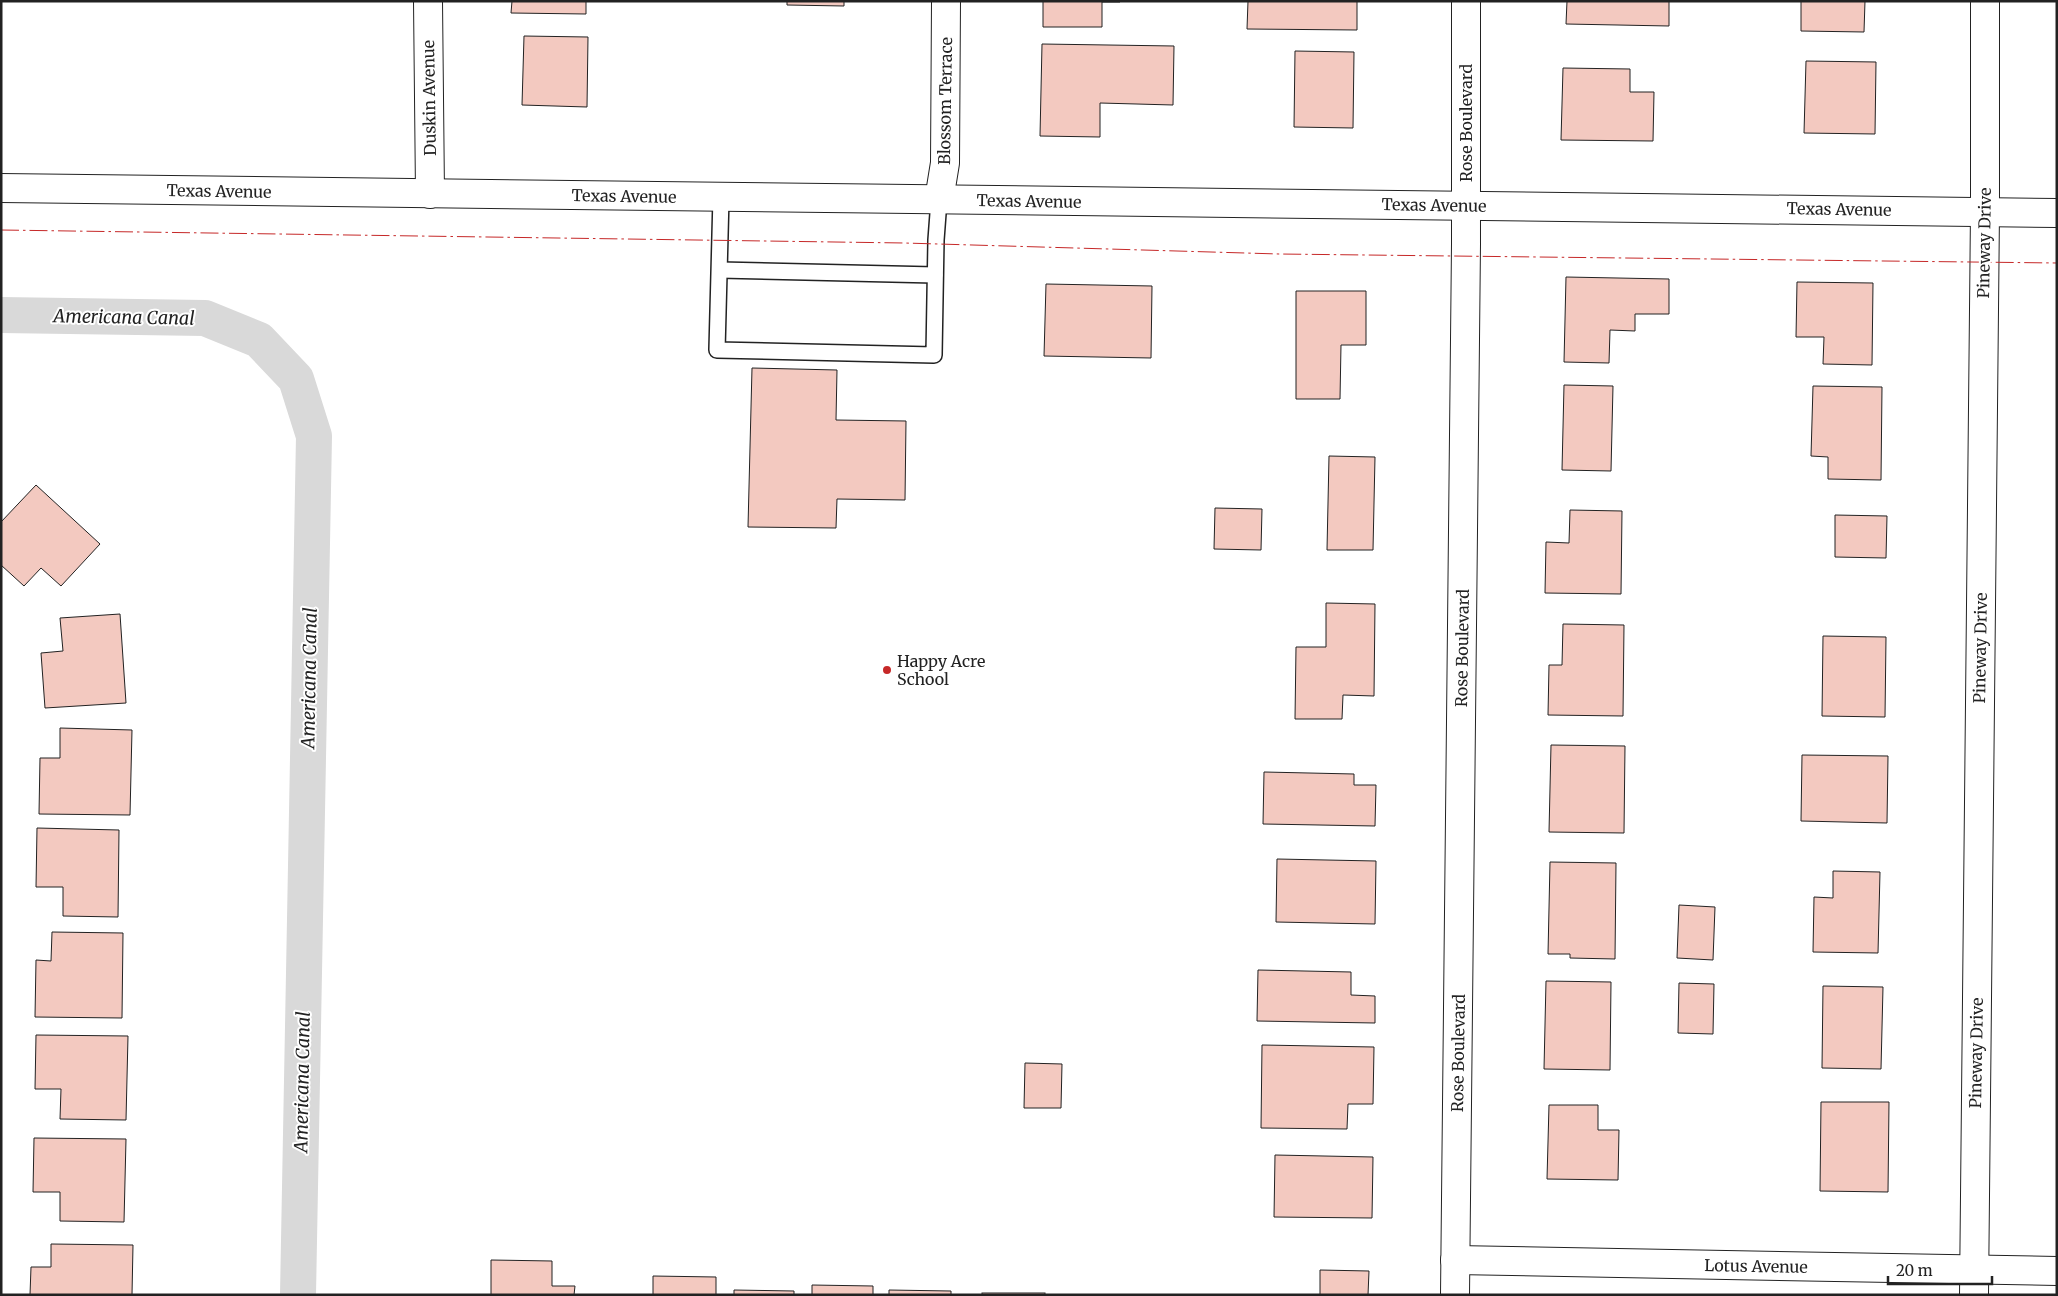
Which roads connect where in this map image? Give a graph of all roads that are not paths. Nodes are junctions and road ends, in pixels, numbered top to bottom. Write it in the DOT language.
graph roads {
  1 [pos="428,1"];
  2 [pos="946,1"];
  3 [pos="1466,1"];
  4 [pos="1985,1"];
  5 [pos="1,188"];
  6 [pos="430,194"];
  7 [pos="721,198"];
  8 [pos="939,200"];
  9 [pos="1466,205"];
  10 [pos="1984,211"];
  11 [pos="2057,212"];
  12 [pos="720,270"];
  13 [pos="935,275"];
  14 [pos="1455,1260"];
  15 [pos="2057,1271"];
  16 [pos="1974,1283"];
  17 [pos="1455,1295"];
  1 -- 6 [label="street, Duskin Avenue"];
  2 -- 8 [label="street, Blossom Terrace"];
  3 -- 9 [label="street, Rose Boulevard"];
  4 -- 10 [label="street, Pineway Drive"];
  5 -- 6 [label="street, Texas Avenue"];
  6 -- 7 [label="street, Texas Avenue"];
  7 -- 8 [label="street, Texas Avenue"];
  7 -- 12 [label="lane"];
  8 -- 9 [label="street, Texas Avenue"];
  8 -- 13 [label="lane"];
  9 -- 10 [label="street, Texas Avenue"];
  9 -- 14 [label="street, Rose Boulevard"];
  10 -- 11 [label="street, Texas Avenue"];
  10 -- 16 [label="street, Pineway Drive"];
  12 -- 13 [label="lane"];
  12 -- 13 [label="lane"];
  14 -- 16 [label="street, Lotus Avenue"];
  14 -- 17 [label="street, Rose Boulevard"];
  15 -- 16 [label="street, Lotus Avenue"];
}
